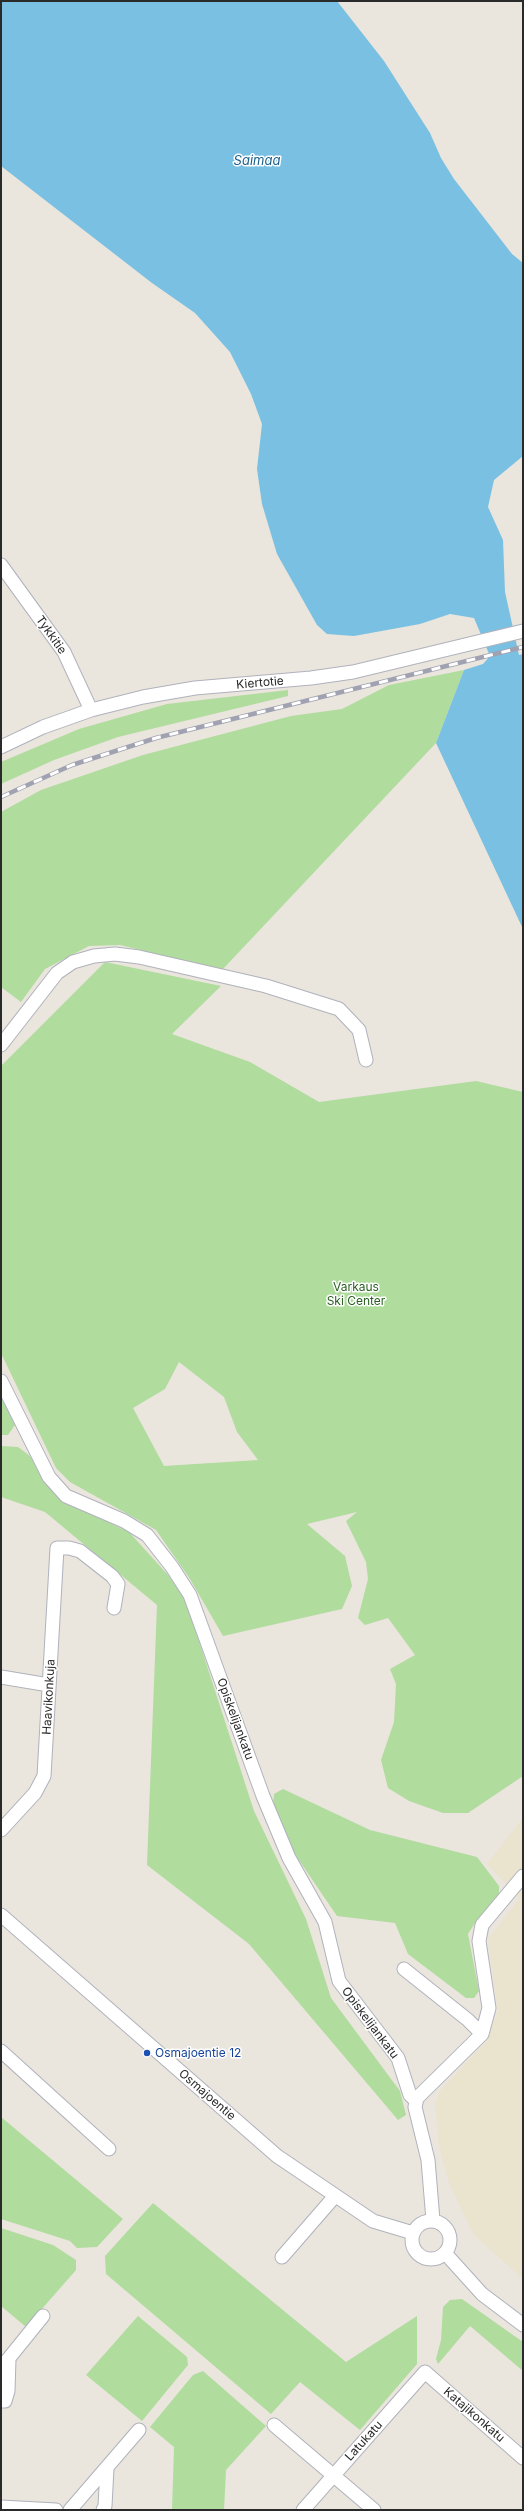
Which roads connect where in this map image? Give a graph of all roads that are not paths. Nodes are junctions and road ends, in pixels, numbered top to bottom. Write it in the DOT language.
graph roads {
  1 [pos="1,565"];
  2 [pos="520,632"];
  3 [pos="91,710"];
  4 [pos="1,746"];
  5 [pos="1,1044"];
  6 [pos="366,1060"];
  7 [pos="1,1381"];
  8 [pos="114,1608"];
  9 [pos="1,1677"];
  10 [pos="49,1685"];
  11 [pos="1,1830"];
  12 [pos="523,1876"];
  13 [pos="1,1915"];
  14 [pos="404,1969"];
  15 [pos="482,2034"];
  16 [pos="1,2051"];
  17 [pos="416,2101"];
  18 [pos="108,2150"];
  19 [pos="335,2196"];
  20 [pos="433,2220"];
  21 [pos="412,2233"];
  22 [pos="445,2253"];
  23 [pos="282,2257"];
  24 [pos="43,2316"];
  25 [pos="523,2325"];
  26 [pos="5,2364"];
  27 [pos="425,2372"];
  28 [pos="1,2401"];
  29 [pos="274,2425"];
  30 [pos="139,2430"];
  31 [pos="523,2458"];
  32 [pos="107,2468"];
  33 [pos="333,2475"];
  34 [pos="1,2507"];
  35 [pos="56,2510"];
  36 [pos="70,2510"];
  37 [pos="103,2510"];
  38 [pos="303,2510"];
  39 [pos="374,2510"];
  1 -- 3 [label="street, Tykkitie"];
  2 -- 3 [label="street, Kiertotie"];
  3 -- 4 [label="street, Kiertotie"];
  5 -- 6 [label="street"];
  7 -- 17 [label="street, Opiskelijankatu"];
  8 -- 10 [label="street, Haavikonkuja"];
  9 -- 10 [label="street"];
  10 -- 11 [label="street, Haavikonkuja"];
  12 -- 15 [label="street"];
  13 -- 19 [label="street, Osmajoentie"];
  14 -- 15 [label="street"];
  15 -- 17 [label="street"];
  16 -- 18 [label="street"];
  17 -- 20 [label="street"];
  19 -- 21 [label="street, Osmajoentie"];
  19 -- 23 [label="street"];
  20 -- 21 [label="street"];
  20 -- 22 [label="street"];
  21 -- 22 [label="street"];
  22 -- 25 [label="street"];
  24 -- 26 [label="street"];
  26 -- 28 [label="street"];
  27 -- 31 [label="street, Katajikonkatu"];
  27 -- 33 [label="street, Latukatu"];
  29 -- 33 [label="street"];
  30 -- 32 [label="street"];
  32 -- 36 [label="street"];
  32 -- 37 [label="street"];
  33 -- 38 [label="street, Latukatu"];
  33 -- 39 [label="street"];
  34 -- 35 [label="street"];
}
